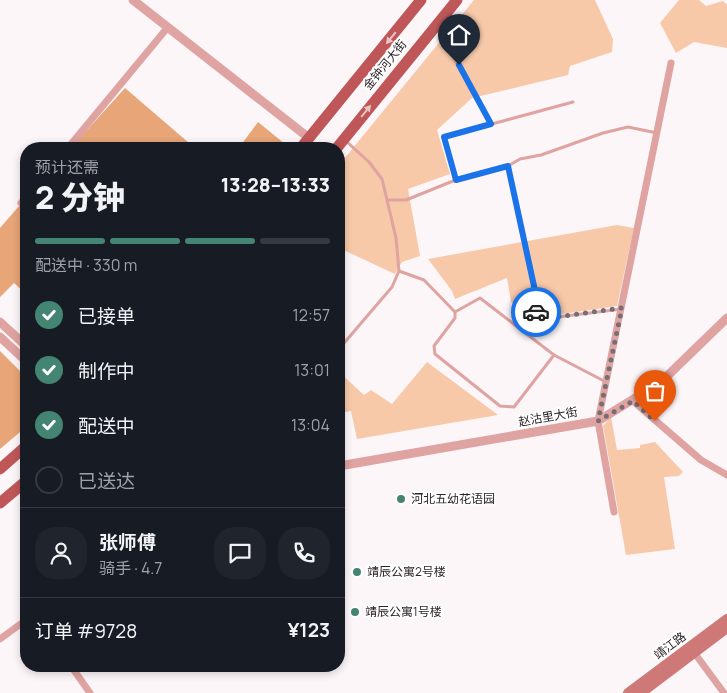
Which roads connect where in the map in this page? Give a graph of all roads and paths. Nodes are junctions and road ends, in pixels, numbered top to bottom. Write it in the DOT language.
graph roads {
  1 [pos="133,0"];
  2 [pos="421,0"];
  3 [pos="457,0"];
  4 [pos="436,25"];
  5 [pos="168,27"];
  6 [pos="671,63"];
  7 [pos="573,102"];
  8 [pos="491,124"];
  9 [pos="657,132"];
  10 [pos="309,138"];
  11 [pos="344,138"];
  12 [pos="73,142"];
  13 [pos="306,142"];
  14 [pos="341,142"];
  15 [pos="508,166"];
  16 [pos="456,180"];
  17 [pos="388,200"];
  18 [pos="399,271"];
  19 [pos="622,308"];
  20 [pos="454,312"];
  21 [pos="727,318"];
  22 [pos="0,322"];
  23 [pos="0,337"];
  24 [pos="20,340"];
  25 [pos="345,342"];
  26 [pos="20,355"];
  27 [pos="554,355"];
  28 [pos="607,383"];
  29 [pos="633,401"];
  30 [pos="598,421"];
  31 [pos="20,451"];
  32 [pos="345,465"];
  33 [pos="0,469"];
  34 [pos="727,475"];
  35 [pos="20,486"];
  36 [pos="0,503"];
  37 [pos="614,512"];
  38 [pos="727,619"];
  39 [pos="20,624"];
  40 [pos="727,628"];
  41 [pos="0,639"];
  42 [pos="692,650"];
  43 [pos="75,672"];
  44 [pos="90,693"];
  45 [pos="628,693"];
  46 [pos="641,693"];
  47 [pos="724,693"];
  1 -- 5 [label="street"];
  2 -- 10 [label="main road, 金钟河大街, one-way"];
  3 -- 4 [label="main road, 金钟河大街"];
  4 -- 8 [label="lane"];
  11 -- 4 [label="main road, 金钟河大街, one-way"];
  5 -- 10 [label="street"];
  5 -- 12 [label="street"];
  6 -- 9 [label="street"];
  7 -- 8 [label="lane"];
  8 -- 16 [label="lane"];
  9 -- 15 [label="lane"];
  9 -- 19 [label="street"];
  10 -- 13 [label="main road, 金钟河大街"];
  11 -- 14 [label="main road, 金钟河大街"];
  11 -- 17 [label="lane"];
  15 -- 16 [label="lane"];
  15 -- 19 [label="lane"];
  16 -- 17 [label="lane"];
  17 -- 18 [label="lane"];
  18 -- 20 [label="lane"];
  18 -- 25 [label="lane"];
  19 -- 28 [label="street"];
  20 -- 27 [label="lane"];
  20 -- 27 [label="lane"];
  21 -- 29 [label="street, 赵沽里大街"];
  22 -- 24 [label="street"];
  23 -- 26 [label="street"];
  27 -- 28 [label="lane"];
  28 -- 30 [label="street"];
  29 -- 30 [label="street, 赵沽里大街"];
  29 -- 34 [label="street"];
  30 -- 32 [label="street, 赵沽里大街"];
  30 -- 37 [label="street"];
  31 -- 33 [label="main road"];
  35 -- 36 [label="main road"];
  38 -- 42 [label="main road, 靖江路"];
  39 -- 41 [label="street"];
  40 -- 42 [label="main road, 靖江路"];
  42 -- 45 [label="main road, 靖江路"];
  42 -- 46 [label="main road, 靖江路"];
  42 -- 47 [label="street"];
  43 -- 44 [label="street"];
}
